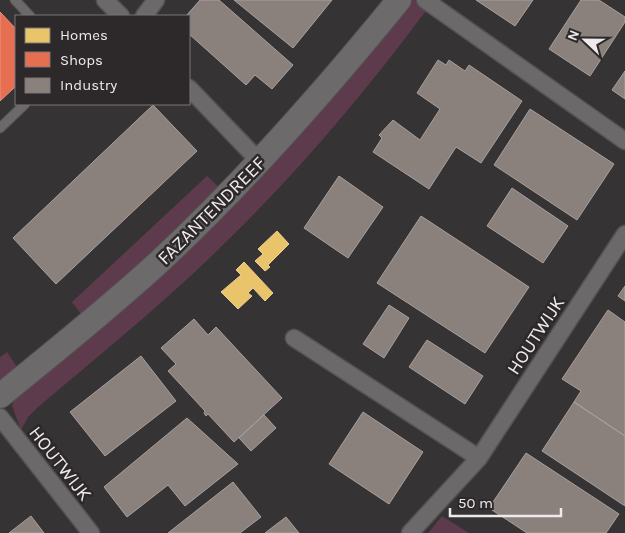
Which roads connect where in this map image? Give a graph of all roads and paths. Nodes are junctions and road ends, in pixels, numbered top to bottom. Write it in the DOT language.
graph roads {
  1 [pos="15,0"];
  2 [pos="105,0"];
  3 [pos="156,0"];
  4 [pos="399,0"];
  5 [pos="425,0"];
  6 [pos="29,15"];
  7 [pos="119,15"];
  8 [pos="145,15"];
  9 [pos="190,89"];
  10 [pos="24,105"];
  11 [pos="0,128"];
  12 [pos="625,141"];
  13 [pos="260,162"];
  14 [pos="625,234"];
  15 [pos="294,338"];
  16 [pos="0,396"];
  17 [pos="0,417"];
  18 [pos="478,458"];
  19 [pos="91,533"];
  20 [pos="410,533"];
  1 -- 6 [label="lane"];
  2 -- 7 [label="street"];
  3 -- 8 [label="street"];
  4 -- 13 [label="street, FAZANTENDREEF"];
  5 -- 12 [label="street"];
  9 -- 13 [label="street"];
  10 -- 11 [label="lane"];
  13 -- 16 [label="street, FAZANTENDREEF"];
  14 -- 18 [label="street, HOUTWIJK"];
  15 -- 18 [label="street"];
  17 -- 19 [label="street, HOUTWIJK"];
  18 -- 20 [label="street, HOUTWIJK"];
}
